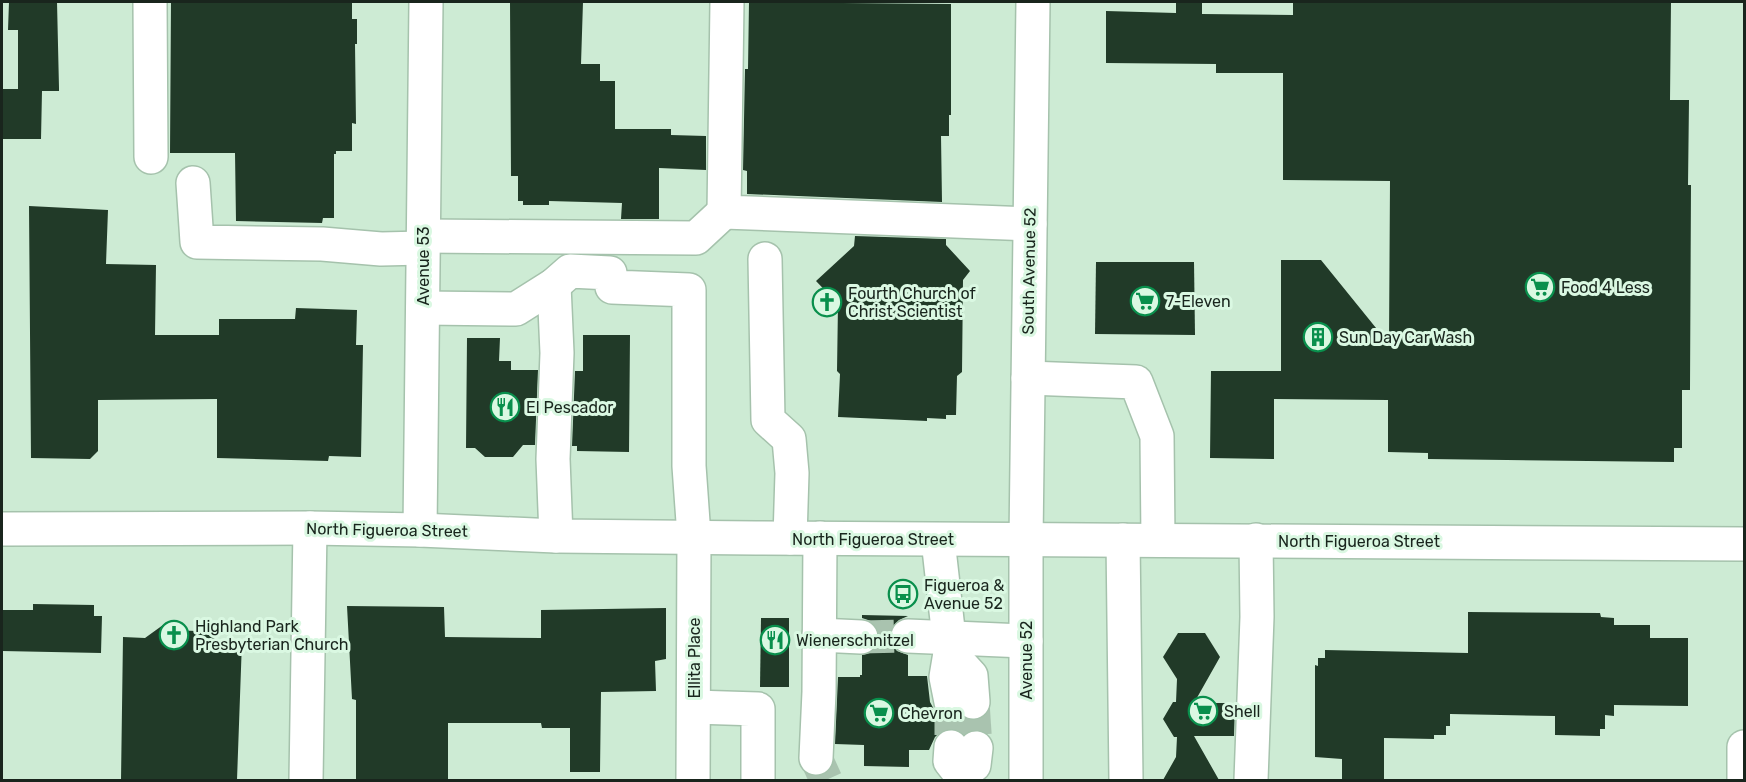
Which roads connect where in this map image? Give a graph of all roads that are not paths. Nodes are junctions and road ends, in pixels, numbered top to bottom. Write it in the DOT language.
graph roads {
  1 [pos="150,2"];
  2 [pos="426,2"];
  3 [pos="727,2"];
  4 [pos="1033,2"];
  5 [pos="151,157"];
  6 [pos="193,183"];
  7 [pos="724,212"];
  8 [pos="1030,224"];
  9 [pos="423,242"];
  10 [pos="765,259"];
  11 [pos="562,278"];
  12 [pos="423,308"];
  13 [pos="1028,378"];
  14 [pos="310,528"];
  15 [pos="2,529"];
  16 [pos="420,530"];
  17 [pos="556,536"];
  18 [pos="694,536"];
  19 [pos="805,538"];
  20 [pos="938,540"];
  21 [pos="1026,540"];
  22 [pos="1123,540"];
  23 [pos="1158,540"];
  24 [pos="1256,540"];
  25 [pos="1744,544"];
  26 [pos="819,635"];
  27 [pos="908,636"];
  28 [pos="861,637"];
  29 [pos="1026,641"];
  30 [pos="949,646"];
  31 [pos="962,702"];
  32 [pos="694,707"];
  33 [pos="816,758"];
  34 [pos="306,780"];
  35 [pos="693,780"];
  36 [pos="758,780"];
  37 [pos="1026,780"];
  38 [pos="1126,780"];
  39 [pos="1251,780"];
  1 -- 5 [label="street"];
  2 -- 9 [label="street, Avenue 53"];
  3 -- 7 [label="street"];
  4 -- 8 [label="street, South Avenue 52"];
  6 -- 9 [label="street"];
  7 -- 8 [label="street"];
  7 -- 9 [label="street"];
  8 -- 13 [label="street, South Avenue 52"];
  9 -- 12 [label="street, Avenue 53"];
  10 -- 19 [label="street"];
  11 -- 12 [label="street"];
  11 -- 17 [label="street"];
  11 -- 18 [label="street, Ellita Place"];
  12 -- 16 [label="street, Avenue 53"];
  13 -- 21 [label="street, South Avenue 52"];
  13 -- 23 [label="street"];
  14 -- 15 [label="street, North Figueroa Street"];
  14 -- 16 [label="street, North Figueroa Street"];
  14 -- 34 [label="street"];
  16 -- 17 [label="street, North Figueroa Street"];
  17 -- 18 [label="street, North Figueroa Street"];
  18 -- 19 [label="street, North Figueroa Street"];
  18 -- 32 [label="street, Ellita Place"];
  19 -- 20 [label="street, North Figueroa Street"];
  19 -- 26 [label="street"];
  20 -- 21 [label="street, North Figueroa Street"];
  20 -- 30 [label="street"];
  21 -- 22 [label="street, North Figueroa Street"];
  21 -- 29 [label="street, Avenue 52"];
  22 -- 23 [label="street, North Figueroa Street"];
  22 -- 38 [label="street"];
  23 -- 24 [label="street, North Figueroa Street"];
  24 -- 25 [label="street, North Figueroa Street"];
  24 -- 39 [label="street"];
  26 -- 28 [label="street"];
  26 -- 33 [label="street"];
  27 -- 30 [label="street"];
  29 -- 30 [label="street"];
  29 -- 37 [label="street, Avenue 52"];
  30 -- 31 [label="street"];
  32 -- 35 [label="street, Ellita Place"];
  32 -- 36 [label="street"];
}
